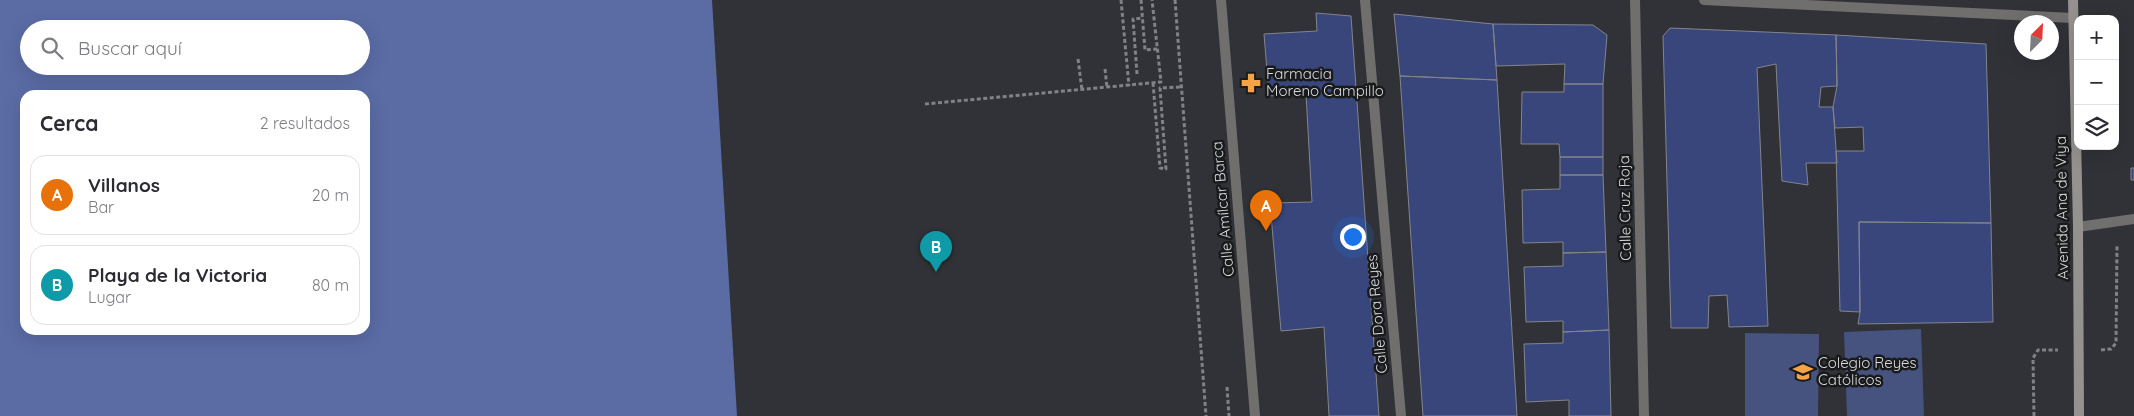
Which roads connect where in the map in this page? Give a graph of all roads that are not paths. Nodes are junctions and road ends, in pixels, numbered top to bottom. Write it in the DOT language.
graph roads {
  1 [pos="1221,0"];
  2 [pos="1365,0"];
  3 [pos="1635,0"];
  4 [pos="1704,0"];
  5 [pos="2073,0"];
  6 [pos="2073,18"];
  7 [pos="2134,220"];
  8 [pos="2078,227"];
  9 [pos="1255,416"];
  10 [pos="1401,416"];
  11 [pos="1644,416"];
  12 [pos="2079,416"];
  1 -- 9 [label="street, Calle Amílcar Barca"];
  2 -- 10 [label="street, Calle Dora Reyes"];
  3 -- 11 [label="street, Calle Cruz Roja"];
  4 -- 6 [label="street"];
  5 -- 6 [label="main road, Avenida Ana de Viya"];
  6 -- 8 [label="main road, Avenida Ana de Viya"];
  7 -- 8 [label="street"];
  8 -- 12 [label="main road, Avenida Ana de Viya"];
}
